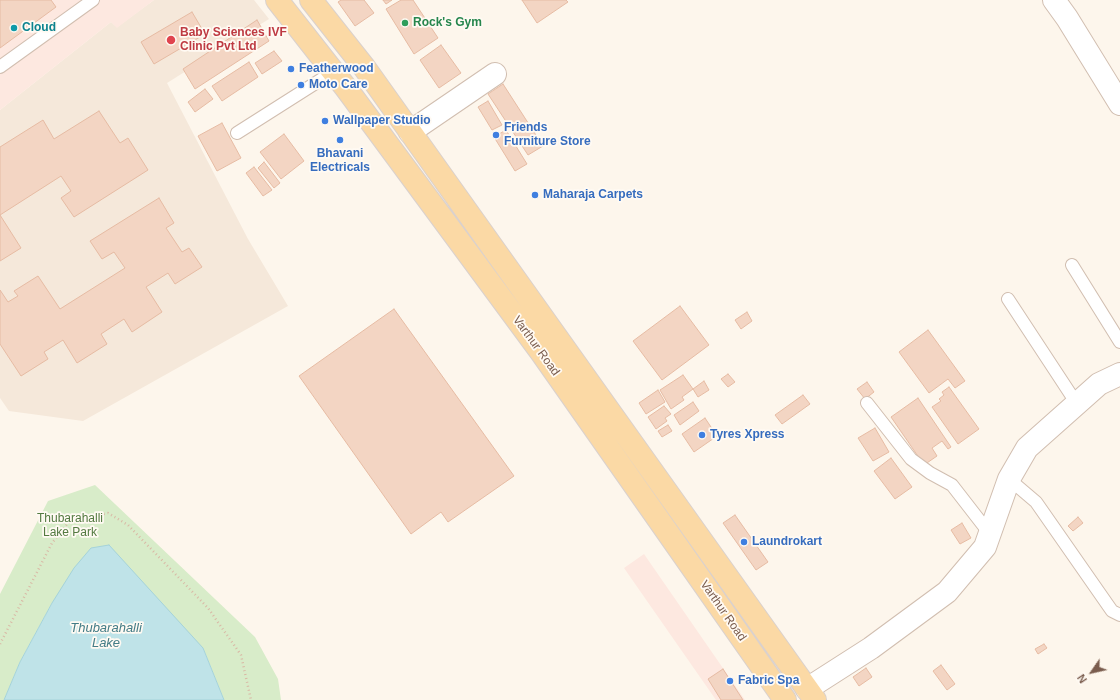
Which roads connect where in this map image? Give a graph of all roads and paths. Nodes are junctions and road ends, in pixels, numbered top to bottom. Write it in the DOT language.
graph roads {
  1 [pos="93,0"];
  2 [pos="277,0"];
  3 [pos="311,0"];
  4 [pos="1054,0"];
  5 [pos="0,67"];
  6 [pos="333,72"];
  7 [pos="495,74"];
  8 [pos="1120,104"];
  9 [pos="410,132"];
  10 [pos="237,133"];
  11 [pos="1072,265"];
  12 [pos="1008,299"];
  13 [pos="558,339"];
  14 [pos="1120,342"];
  15 [pos="541,352"];
  16 [pos="1120,374"];
  17 [pos="867,403"];
  18 [pos="1077,404"];
  19 [pos="1009,480"];
  20 [pos="990,534"];
  21 [pos="1120,615"];
  22 [pos="0,644"];
  23 [pos="811,694"];
  24 [pos="251,700"];
  25 [pos="785,700"];
  1 -- 5 [label="lane"];
  2 -- 6 [label="main road, Varthur Road"];
  3 -- 9 [label="main road, Varthur Road"];
  4 -- 8 [label="street"];
  6 -- 10 [label="lane"];
  6 -- 15 [label="main road, Varthur Road"];
  7 -- 9 [label="street"];
  9 -- 13 [label="main road, Varthur Road"];
  11 -- 14 [label="lane"];
  12 -- 18 [label="lane"];
  13 -- 15 [label="main road"];
  13 -- 23 [label="main road, Varthur Road"];
  15 -- 25 [label="main road, Varthur Road"];
  16 -- 18 [label="street"];
  17 -- 20 [label="lane"];
  18 -- 19 [label="street"];
  19 -- 20 [label="street"];
  19 -- 21 [label="lane"];
  20 -- 23 [label="street"];
  22 -- 24 [label="path"];
}
